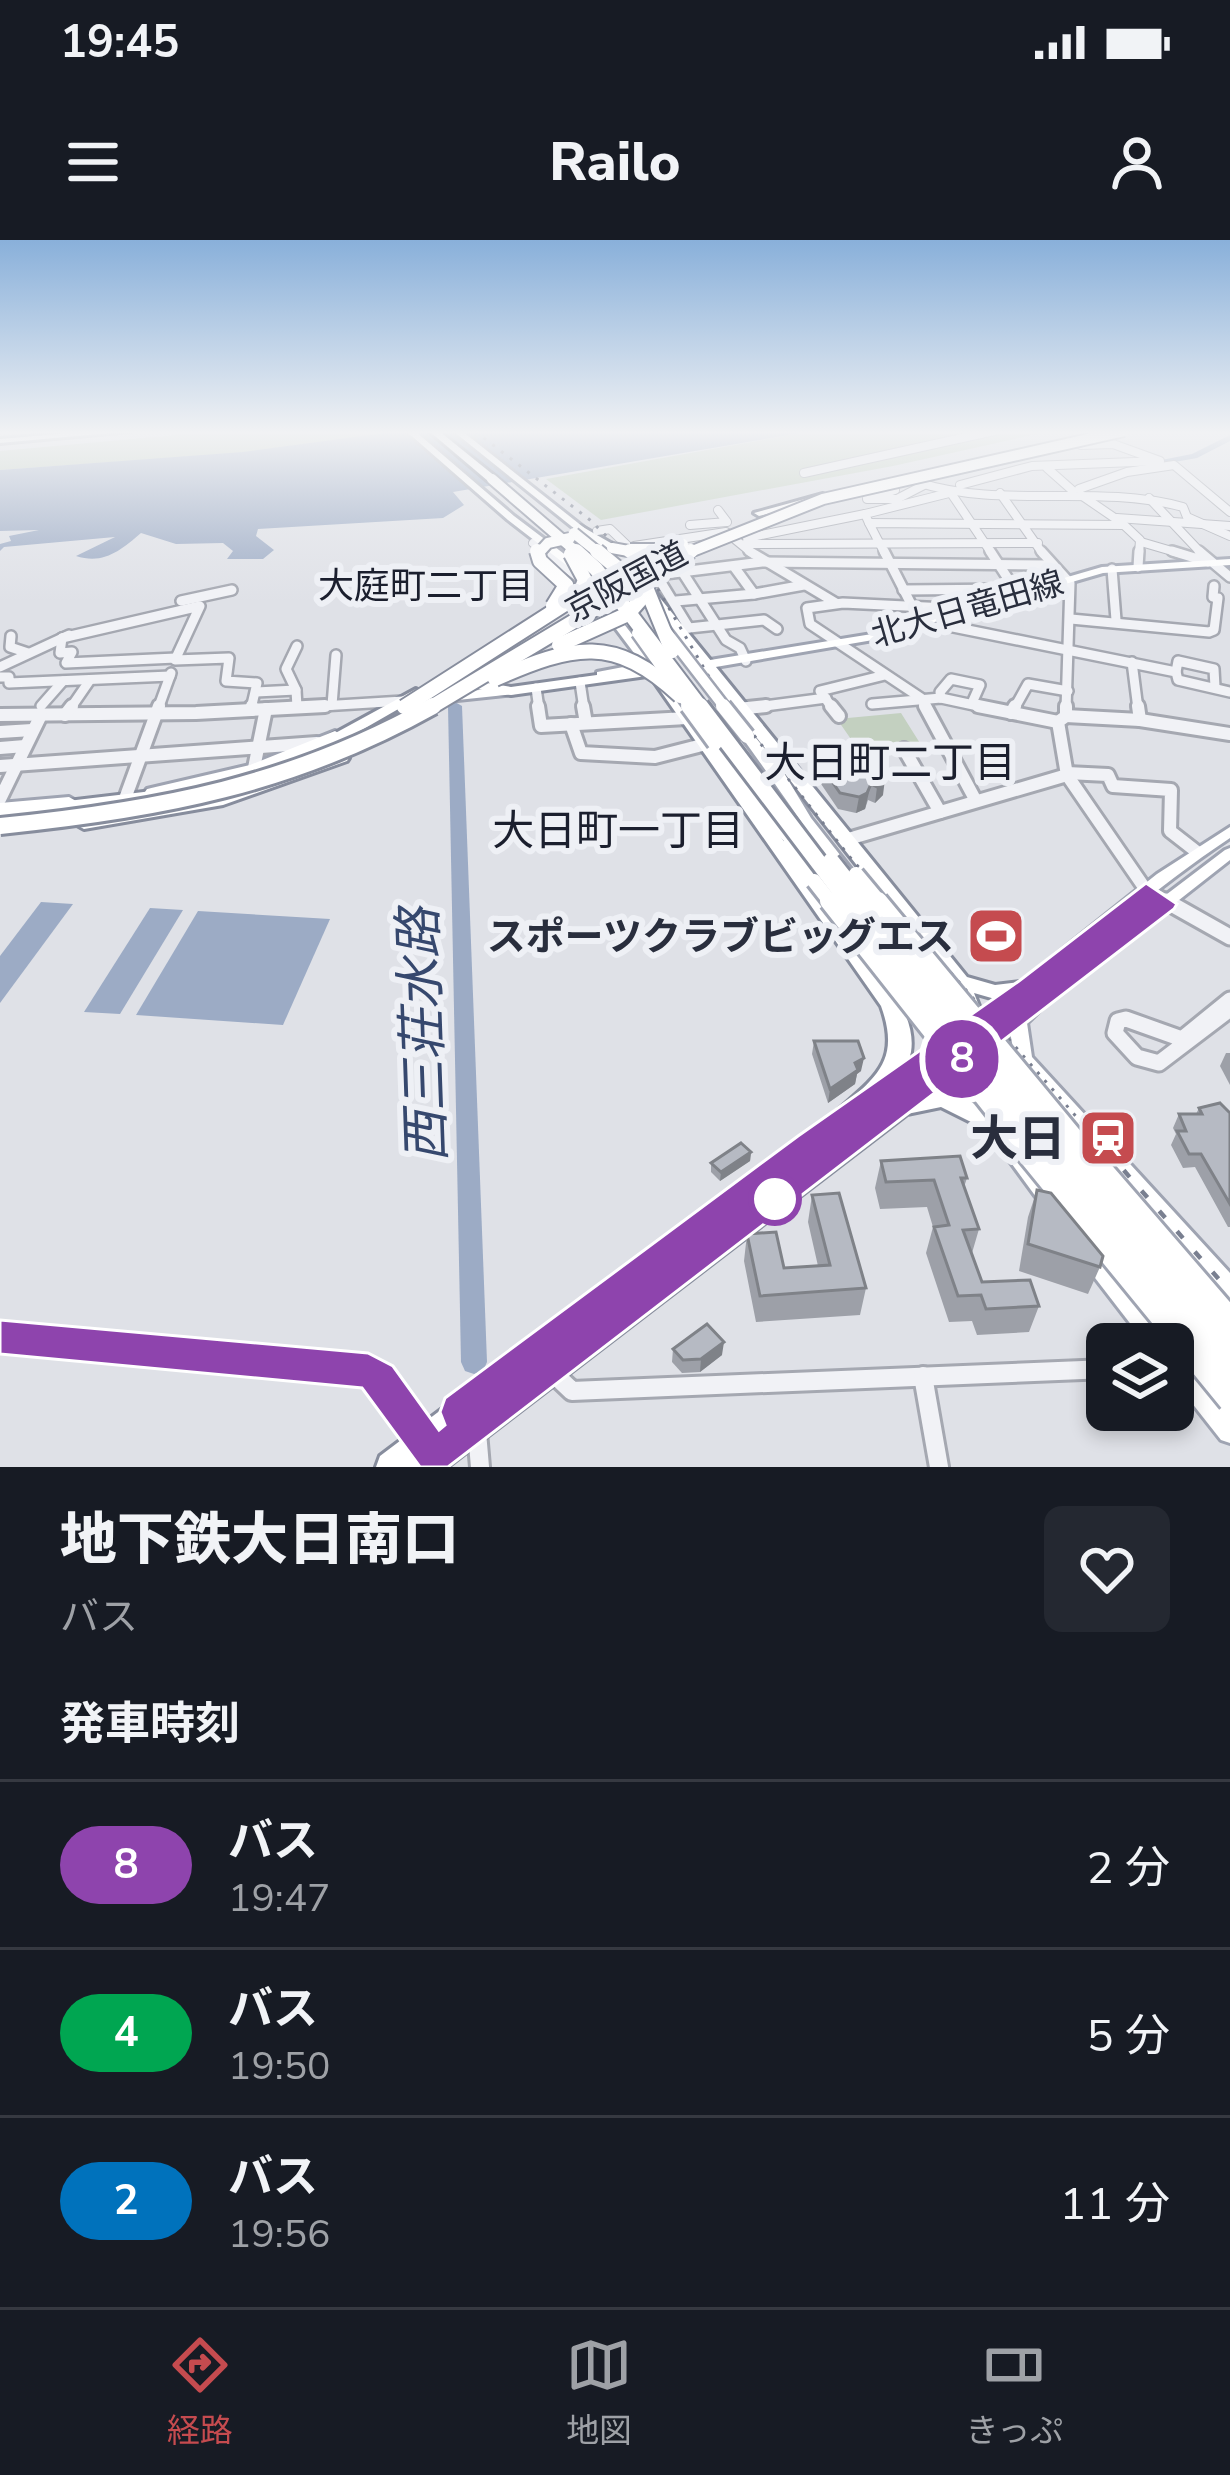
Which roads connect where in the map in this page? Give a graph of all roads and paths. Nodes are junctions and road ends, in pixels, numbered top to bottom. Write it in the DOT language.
graph roads {
  1 [pos="476,488"];
  2 [pos="512,488"];
  3 [pos="529,488"];
  4 [pos="861,488"];
  5 [pos="873,488"];
  6 [pos="886,488"];
  7 [pos="894,488"];
  8 [pos="914,488"];
  9 [pos="946,488"];
  10 [pos="960,488"];
  11 [pos="1019,488"];
  12 [pos="1038,488"];
  13 [pos="1072,488"];
  14 [pos="1087,488"];
  15 [pos="1123,488"];
  16 [pos="1201,488"];
  17 [pos="503,489"];
  18 [pos="953,490"];
  19 [pos="1076,492"];
  20 [pos="1000,494"];
  21 [pos="1128,494"];
  22 [pos="1024,495"];
  23 [pos="1046,496"];
  24 [pos="1210,496"];
  25 [pos="823,497"];
  26 [pos="1149,497"];
  27 [pos="1230,497"];
  28 [pos="535,506"];
  29 [pos="1010,506"];
  30 [pos="718,510"];
  31 [pos="1230,512"];
  32 [pos="867,518"];
  33 [pos="1115,518"];
  34 [pos="970,522"];
  35 [pos="1036,522"];
  36 [pos="1024,524"];
  37 [pos="1171,524"];
  38 [pos="577,526"];
  39 [pos="1124,526"];
  40 [pos="1206,526"];
  41 [pos="1230,526"];
  42 [pos="597,531"];
  43 [pos="709,534"];
  44 [pos="734,534"];
  45 [pos="1230,536"];
  46 [pos="534,539"];
  47 [pos="982,539"];
  48 [pos="1141,542"];
  49 [pos="879,543"];
  50 [pos="910,543"];
  51 [pos="959,543"];
  52 [pos="627,546"];
  53 [pos="1041,547"];
  54 [pos="1015,550"];
  55 [pos="608,551"];
  56 [pos="917,557"];
  57 [pos="969,558"];
  58 [pos="568,560"];
  59 [pos="763,562"];
  60 [pos="1209,562"];
  61 [pos="675,564"];
  62 [pos="1000,565"];
  63 [pos="1228,565"];
  64 [pos="892,566"];
  65 [pos="1051,566"];
  66 [pos="1138,567"];
  67 [pos="735,568"];
  68 [pos="1112,569"];
  69 [pos="1067,580"];
  70 [pos="589,585"];
  71 [pos="804,585"];
  72 [pos="1214,586"];
  73 [pos="981,589"];
  74 [pos="232,590"];
  75 [pos="904,590"];
  76 [pos="1016,591"];
  77 [pos="754,594"];
  78 [pos="699,599"];
  79 [pos="676,601"];
  80 [pos="988,603"];
  81 [pos="837,604"];
  82 [pos="912,606"];
  83 [pos="590,607"];
  84 [pos="968,609"];
  85 [pos="946,616"];
  86 [pos="1070,619"];
  87 [pos="1115,620"];
  88 [pos="535,622"];
  89 [pos="678,626"];
  90 [pos="716,626"];
  91 [pos="777,629"];
  92 [pos="11,636"];
  93 [pos="62,638"];
  94 [pos="835,644"];
  95 [pos="297,646"];
  96 [pos="1069,647"];
  97 [pos="638,650"];
  98 [pos="672,651"];
  99 [pos="28,653"];
  100 [pos="336,656"];
  101 [pos="176,659"];
  102 [pos="13,661"];
  103 [pos="746,661"];
  104 [pos="1132,662"];
  105 [pos="704,664"];
  106 [pos="0,667"];
  107 [pos="469,668"];
  108 [pos="678,668"];
  109 [pos="654,671"];
  110 [pos="1176,672"];
  111 [pos="601,675"];
  112 [pos="885,675"];
  113 [pos="170,676"];
  114 [pos="633,676"];
  115 [pos="4,677"];
  116 [pos="90,680"];
  117 [pos="63,681"];
  118 [pos="580,682"];
  119 [pos="513,684"];
  120 [pos="540,685"];
  121 [pos="1215,687"];
  122 [pos="485,688"];
  123 [pos="666,688"];
  124 [pos="296,690"];
  125 [pos="1068,691"];
  126 [pos="256,692"];
  127 [pos="1230,692"];
  128 [pos="451,694"];
  129 [pos="826,698"];
  130 [pos="921,698"];
  131 [pos="941,698"];
  132 [pos="403,701"];
  133 [pos="872,704"];
  134 [pos="972,704"];
  135 [pos="332,705"];
  136 [pos="297,707"];
  137 [pos="429,708"];
  138 [pos="266,709"];
  139 [pos="738,709"];
  140 [pos="251,710"];
  141 [pos="41,711"];
  142 [pos="153,713"];
  143 [pos="1011,713"];
  144 [pos="0,715"];
  145 [pos="65,715"];
  146 [pos="839,716"];
  147 [pos="687,718"];
  148 [pos="1062,719"];
  149 [pos="1140,720"];
  150 [pos="586,723"];
  151 [pos="571,724"];
  152 [pos="32,730"];
  153 [pos="0,732"];
  154 [pos="1230,734"];
  155 [pos="711,743"];
  156 [pos="757,743"];
  157 [pos="25,746"];
  158 [pos="258,747"];
  159 [pos="325,747"];
  160 [pos="0,748"];
  161 [pos="237,748"];
  162 [pos="904,749"];
  163 [pos="137,756"];
  164 [pos="16,765"];
  165 [pos="0,766"];
  166 [pos="254,768"];
  167 [pos="1067,774"];
  168 [pos="232,775"];
  169 [pos="282,778"];
  170 [pos="767,795"];
  171 [pos="126,796"];
  172 [pos="806,800"];
  173 [pos="976,801"];
  174 [pos="940,812"];
  175 [pos="0,817"];
  176 [pos="1230,831"];
  177 [pos="845,840"];
  178 [pos="1196,852"];
  179 [pos="1230,853"];
  180 [pos="790,856"];
  181 [pos="1146,890"];
  182 [pos="1165,904"];
  183 [pos="1230,937"];
  184 [pos="960,982"];
  185 [pos="1035,992"];
  186 [pos="891,1004"];
  187 [pos="1230,1005"];
  188 [pos="967,1042"];
  189 [pos="1023,1060"];
  190 [pos="887,1115"];
  191 [pos="845,1118"];
  192 [pos="991,1123"];
  193 [pos="1230,1289"];
  194 [pos="1230,1319"];
  195 [pos="1144,1323"];
  196 [pos="0,1337"];
  197 [pos="1230,1337"];
  198 [pos="1230,1356"];
  199 [pos="549,1369"];
  200 [pos="1086,1370"];
  201 [pos="1230,1374"];
  202 [pos="923,1376"];
  203 [pos="1194,1388"];
  204 [pos="1230,1401"];
  205 [pos="476,1425"];
  206 [pos="1230,1431"];
  207 [pos="426,1454"];
  208 [pos="391,1467"];
  209 [pos="480,1467"];
  210 [pos="939,1467"];
  1 -- 46 [label="main road"];
  2 -- 28 [label="highway, bridge"];
  3 -- 38 [label="main road"];
  4 -- 25 [label="highway, 京阪国道, bridge"];
  5 -- 61 [label="highway, 京阪国道, bridge"];
  6 -- 44 [label="highway"];
  7 -- 8 [label="street"];
  9 -- 18 [label="street"];
  10 -- 18 [label="street"];
  11 -- 22 [label="street"];
  12 -- 23 [label="street"];
  13 -- 19 [label="street"];
  14 -- 19 [label="street"];
  15 -- 21 [label="street"];
  16 -- 24 [label="street"];
  17 -- 88 [label="highway, bridge"];
  17 -- 170 [label="highway, bridge"];
  18 -- 20 [label="street"];
  18 -- 32 [label="street"];
  18 -- 34 [label="street"];
  19 -- 21 [label="street"];
  19 -- 23 [label="street"];
  19 -- 33 [label="street"];
  20 -- 22 [label="street"];
  20 -- 29 [label="street"];
  21 -- 26 [label="street"];
  22 -- 23 [label="street"];
  24 -- 27 [label="street"];
  24 -- 31 [label="street"];
  25 -- 55 [label="highway, bridge"];
  25 -- 61 [label="highway, 京阪国道, bridge"];
  26 -- 37 [label="street"];
  26 -- 40 [label="street"];
  28 -- 98 [label="highway, bridge"];
  28 -- 128 [label="highway, bridge"];
  29 -- 35 [label="street"];
  29 -- 36 [label="street"];
  30 -- 44 [label="street"];
  32 -- 34 [label="street"];
  32 -- 44 [label="street"];
  32 -- 49 [label="street"];
  33 -- 37 [label="street"];
  33 -- 39 [label="street"];
  34 -- 36 [label="street"];
  34 -- 47 [label="street"];
  35 -- 36 [label="street"];
  35 -- 39 [label="street"];
  36 -- 47 [label="street"];
  36 -- 53 [label="street"];
  37 -- 40 [label="street"];
  37 -- 60 [label="street"];
  38 -- 55 [label="highway"];
  39 -- 48 [label="street"];
  40 -- 41 [label="street"];
  40 -- 45 [label="street"];
  42 -- 52 [label="street"];
  43 -- 44 [label="street"];
  43 -- 44 [label="street"];
  43 -- 52 [label="street"];
  44 -- 49 [label="street"];
  44 -- 59 [label="street"];
  44 -- 61 [label="highway"];
  46 -- 58 [label="main road"];
  46 -- 70 [label="street"];
  47 -- 51 [label="street"];
  47 -- 53 [label="street"];
  47 -- 62 [label="street"];
  48 -- 60 [label="street"];
  48 -- 66 [label="street"];
  49 -- 50 [label="street"];
  49 -- 64 [label="street"];
  50 -- 51 [label="street"];
  50 -- 56 [label="street"];
  51 -- 57 [label="street"];
  52 -- 61 [label="street"];
  53 -- 54 [label="street"];
  53 -- 65 [label="street"];
  55 -- 89 [label="highway"];
  55 -- 108 [label="main road"];
  55 -- 156 [label="main road, bridge"];
  58 -- 70 [label="main road"];
  58 -- 155 [label="main road, bridge"];
  59 -- 64 [label="street"];
  59 -- 67 [label="street"];
  59 -- 71 [label="street"];
  60 -- 63 [label="main road, 北大日竜田線"];
  60 -- 66 [label="main road, 北大日竜田線"];
  61 -- 67 [label="street"];
  61 -- 78 [label="street"];
  61 -- 79 [label="street"];
  61 -- 83 [label="highway, bridge"];
  61 -- 89 [label="highway"];
  61 -- 107 [label="highway, 京阪国道, bridge"];
  61 -- 119 [label="highway, bridge"];
  62 -- 64 [label="street"];
  62 -- 65 [label="street"];
  62 -- 76 [label="street"];
  64 -- 75 [label="street"];
  65 -- 69 [label="street"];
  66 -- 68 [label="main road, 北大日竜田線"];
  67 -- 77 [label="street"];
  68 -- 69 [label="main road, 北大日竜田線"];
  68 -- 87 [label="street"];
  69 -- 76 [label="main road, 北大日竜田線"];
  69 -- 86 [label="street"];
  70 -- 97 [label="main road"];
  71 -- 77 [label="street"];
  71 -- 81 [label="street"];
  72 -- 87 [label="street"];
  73 -- 75 [label="street"];
  73 -- 76 [label="street"];
  73 -- 80 [label="street"];
  74 -- 93 [label="street"];
  75 -- 82 [label="street"];
  76 -- 80 [label="main road, 北大日竜田線"];
  77 -- 78 [label="street"];
  78 -- 79 [label="street"];
  78 -- 90 [label="street"];
  79 -- 89 [label="street"];
  80 -- 84 [label="main road, 北大日竜田線"];
  81 -- 82 [label="street"];
  81 -- 94 [label="street"];
  82 -- 84 [label="street"];
  83 -- 159 [label="highway, bridge"];
  83 -- 169 [label="highway, bridge"];
  84 -- 85 [label="main road, 北大日竜田線"];
  85 -- 94 [label="main road, 北大日竜田線"];
  85 -- 96 [label="street"];
  86 -- 87 [label="street"];
  86 -- 96 [label="street"];
  88 -- 98 [label="highway, bridge"];
  88 -- 159 [label="highway, bridge"];
  89 -- 90 [label="street"];
  89 -- 105 [label="highway"];
  90 -- 91 [label="street"];
  90 -- 103 [label="street"];
  92 -- 99 [label="street"];
  93 -- 99 [label="street"];
  93 -- 101 [label="street"];
  93 -- 101 [label="street"];
  94 -- 103 [label="main road, 北大日竜田線"];
  94 -- 112 [label="street"];
  95 -- 124 [label="street"];
  96 -- 104 [label="street"];
  96 -- 125 [label="street"];
  97 -- 109 [label="main road"];
  97 -- 111 [label="main road"];
  98 -- 197 [label="highway, bridge"];
  99 -- 102 [label="street"];
  100 -- 135 [label="street"];
  101 -- 113 [label="street"];
  101 -- 126 [label="street"];
  102 -- 106 [label="street"];
  102 -- 115 [label="street"];
  103 -- 105 [label="main road, 北大日竜田線"];
  104 -- 110 [label="street"];
  104 -- 149 [label="street"];
  105 -- 108 [label="highway, 京阪国道"];
  105 -- 139 [label="highway"];
  107 -- 122 [label="highway"];
  107 -- 132 [label="highway, 京阪国道"];
  108 -- 109 [label="highway, 京阪国道"];
  109 -- 111 [label="highway, 京阪国道"];
  109 -- 114 [label="highway, 京阪国道"];
  109 -- 123 [label="highway"];
  110 -- 121 [label="street"];
  110 -- 121 [label="street"];
  111 -- 120 [label="highway, 京阪国道"];
  112 -- 129 [label="street"];
  112 -- 130 [label="street"];
  113 -- 116 [label="street"];
  113 -- 142 [label="street"];
  114 -- 118 [label="highway, 京阪国道"];
  114 -- 123 [label="highway"];
  115 -- 117 [label="street"];
  116 -- 117 [label="street"];
  116 -- 145 [label="street"];
  117 -- 141 [label="street"];
  118 -- 120 [label="highway, 京阪国道"];
  118 -- 150 [label="street"];
  119 -- 120 [label="highway, 京阪国道"];
  119 -- 122 [label="highway, 京阪国道"];
  119 -- 128 [label="main road"];
  120 -- 122 [label="highway, 京阪国道"];
  120 -- 151 [label="street"];
  121 -- 127 [label="street"];
  122 -- 128 [label="main road"];
  123 -- 147 [label="highway"];
  124 -- 126 [label="street"];
  124 -- 136 [label="street"];
  125 -- 143 [label="street"];
  125 -- 148 [label="street"];
  126 -- 140 [label="street"];
  128 -- 132 [label="main road"];
  128 -- 137 [label="main road"];
  128 -- 169 [label="highway, bridge"];
  128 -- 170 [label="highway, bridge"];
  129 -- 139 [label="street"];
  129 -- 146 [label="street"];
  130 -- 131 [label="street"];
  130 -- 133 [label="street"];
  130 -- 173 [label="street"];
  131 -- 134 [label="street"];
  131 -- 134 [label="street"];
  132 -- 135 [label="street"];
  132 -- 159 [label="main road"];
  132 -- 175 [label="highway, 京阪国道, bridge"];
  134 -- 143 [label="street"];
  135 -- 136 [label="street"];
  136 -- 138 [label="street"];
  137 -- 175 [label="highway, bridge"];
  137 -- 175 [label="main road"];
  138 -- 140 [label="street"];
  138 -- 158 [label="street"];
  139 -- 156 [label="highway"];
  140 -- 142 [label="street"];
  141 -- 144 [label="street"];
  141 -- 145 [label="street"];
  141 -- 152 [label="street"];
  142 -- 145 [label="street"];
  142 -- 163 [label="street"];
  143 -- 148 [label="street"];
  147 -- 150 [label="street"];
  147 -- 155 [label="highway"];
  148 -- 149 [label="street"];
  148 -- 167 [label="street"];
  149 -- 154 [label="street"];
  150 -- 151 [label="street"];
  151 -- 155 [label="street"];
  152 -- 153 [label="street"];
  152 -- 157 [label="street"];
  155 -- 170 [label="highway"];
  156 -- 170 [label="main road"];
  156 -- 172 [label="highway"];
  157 -- 160 [label="street"];
  157 -- 164 [label="street"];
  158 -- 159 [label="street"];
  158 -- 161 [label="street"];
  158 -- 166 [label="street"];
  159 -- 166 [label="main road"];
  159 -- 175 [label="highway, bridge"];
  161 -- 163 [label="street"];
  161 -- 168 [label="street"];
  162 -- 174 [label="street"];
  163 -- 164 [label="street"];
  163 -- 171 [label="street"];
  164 -- 165 [label="street"];
  164 -- 175 [label="street"];
  166 -- 168 [label="main road"];
  167 -- 173 [label="street"];
  167 -- 178 [label="street"];
  167 -- 181 [label="street"];
  168 -- 171 [label="main road"];
  169 -- 175 [label="highway, bridge"];
  170 -- 172 [label="main road"];
  170 -- 180 [label="highway"];
  170 -- 180 [label="main road"];
  170 -- 188 [label="main road"];
  170 -- 188 [label="main road"];
  170 -- 201 [label="highway, bridge"];
  171 -- 175 [label="main road"];
  172 -- 177 [label="highway"];
  172 -- 194 [label="main road, bridge"];
  173 -- 174 [label="street"];
  174 -- 177 [label="street"];
  176 -- 178 [label="main road"];
  177 -- 184 [label="highway"];
  178 -- 181 [label="main road"];
  179 -- 182 [label="main road"];
  180 -- 186 [label="highway"];
  180 -- 204 [label="main road, bridge"];
  181 -- 182 [label="street"];
  181 -- 185 [label="main road"];
  182 -- 183 [label="street"];
  182 -- 185 [label="main road"];
  184 -- 185 [label="highway"];
  184 -- 188 [label="highway"];
  185 -- 188 [label="main road"];
  185 -- 189 [label="main road"];
  186 -- 188 [label="highway"];
  186 -- 191 [label="highway"];
  187 -- 187 [label="street"];
  188 -- 189 [label="main road"];
  188 -- 190 [label="highway"];
  188 -- 191 [label="main road"];
  188 -- 192 [label="main road"];
  188 -- 197 [label="main road"];
  188 -- 198 [label="main road"];
  189 -- 193 [label="main road"];
  190 -- 192 [label="highway"];
  190 -- 199 [label="highway"];
  191 -- 207 [label="highway"];
  192 -- 195 [label="main road"];
  196 -- 207 [label="street"];
  199 -- 202 [label="street"];
  199 -- 205 [label="highway"];
  200 -- 202 [label="street"];
  202 -- 210 [label="street"];
  203 -- 206 [label="main road"];
  205 -- 207 [label="highway"];
  205 -- 209 [label="street"];
  207 -- 208 [label="highway"];
}
